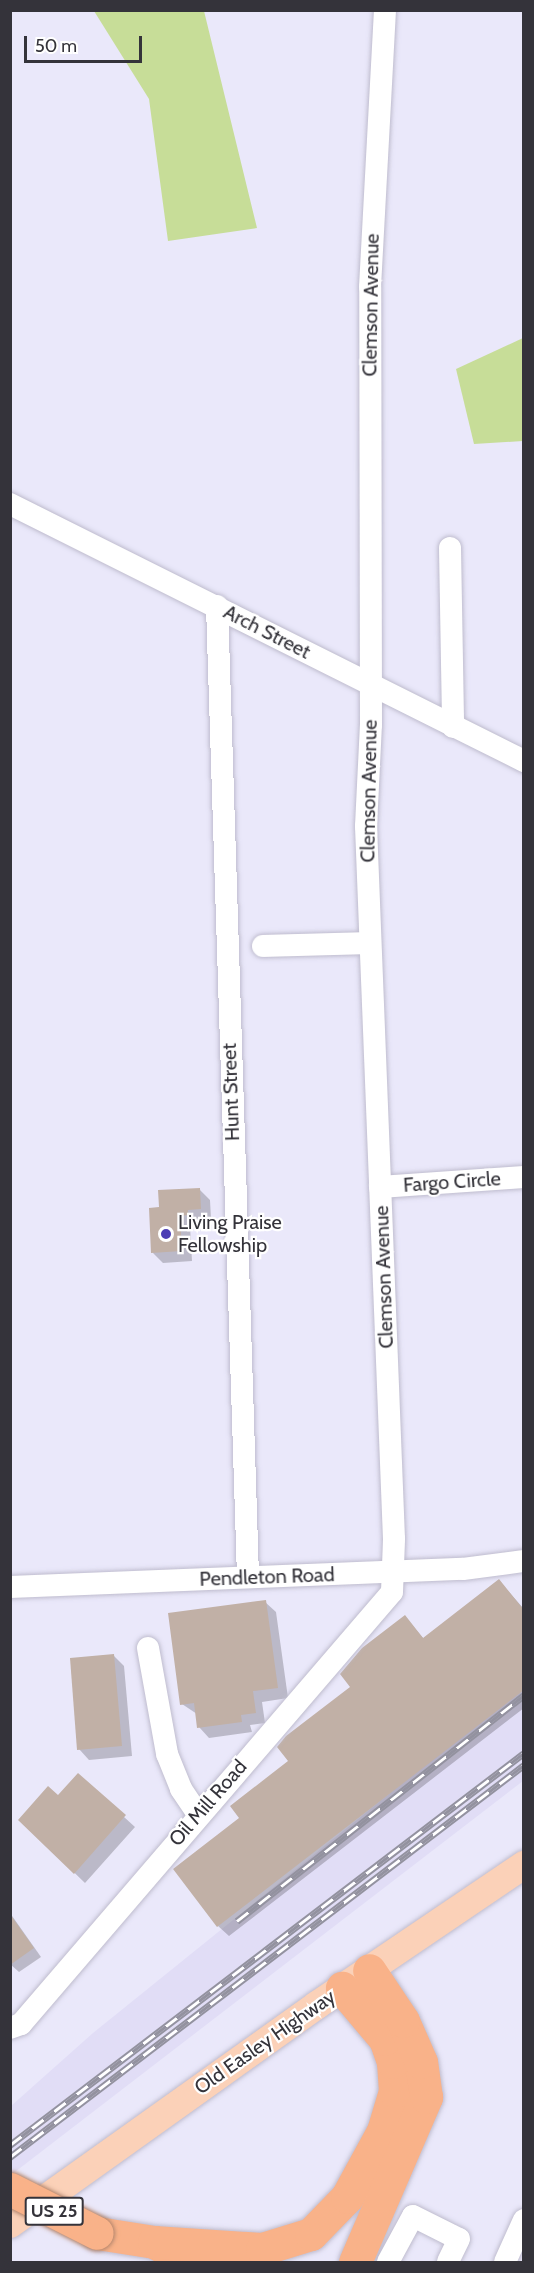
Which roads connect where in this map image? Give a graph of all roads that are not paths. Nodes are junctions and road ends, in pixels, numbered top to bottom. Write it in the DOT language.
graph roads {
  1 [pos="385,10"];
  2 [pos="10,504"];
  3 [pos="450,548"];
  4 [pos="217,606"];
  5 [pos="371,685"];
  6 [pos="453,727"];
  7 [pos="524,761"];
  8 [pos="369,943"];
  9 [pos="263,946"];
  10 [pos="524,1177"];
  11 [pos="380,1187"];
  12 [pos="524,1560"];
  13 [pos="394,1572"];
  14 [pos="248,1577"];
  15 [pos="10,1587"];
  16 [pos="148,1648"];
  17 [pos="198,1814"];
  18 [pos="524,1865"];
  19 [pos="369,1970"];
  20 [pos="342,1988"];
  21 [pos="10,2028"];
  22 [pos="10,2189"];
  23 [pos="524,2220"];
  24 [pos="10,2224"];
  25 [pos="143,2252"];
  26 [pos="192,2262"];
  27 [pos="355,2262"];
  28 [pos="388,2262"];
  29 [pos="448,2262"];
  30 [pos="505,2262"];
  1 -- 5 [label="street, Clemson Avenue"];
  2 -- 4 [label="street, Arch Street"];
  3 -- 6 [label="street"];
  4 -- 5 [label="street, Arch Street"];
  4 -- 14 [label="street, Hunt Street"];
  5 -- 6 [label="street, Arch Street"];
  5 -- 8 [label="street, Clemson Avenue"];
  6 -- 7 [label="street, Arch Street"];
  8 -- 9 [label="street"];
  8 -- 11 [label="street, Clemson Avenue"];
  10 -- 11 [label="street, Fargo Circle"];
  11 -- 13 [label="street, Clemson Avenue"];
  12 -- 13 [label="street, Pendleton Road"];
  13 -- 14 [label="street, Pendleton Road"];
  13 -- 17 [label="street, Oil Mill Road"];
  14 -- 15 [label="street, Pendleton Road"];
  16 -- 17 [label="street"];
  17 -- 21 [label="street, Oil Mill Road"];
  18 -- 19 [label="main road, Old Easley Highway"];
  19 -- 20 [label="main road, Old Easley Highway"];
  19 -- 27 [label="highway"];
  20 -- 24 [label="main road, Old Easley Highway"];
  20 -- 25 [label="highway"];
  22 -- 25 [label="highway, US 25, bridge"];
  23 -- 30 [label="street"];
  25 -- 26 [label="highway, US 25"];
  28 -- 29 [label="street"];
}
